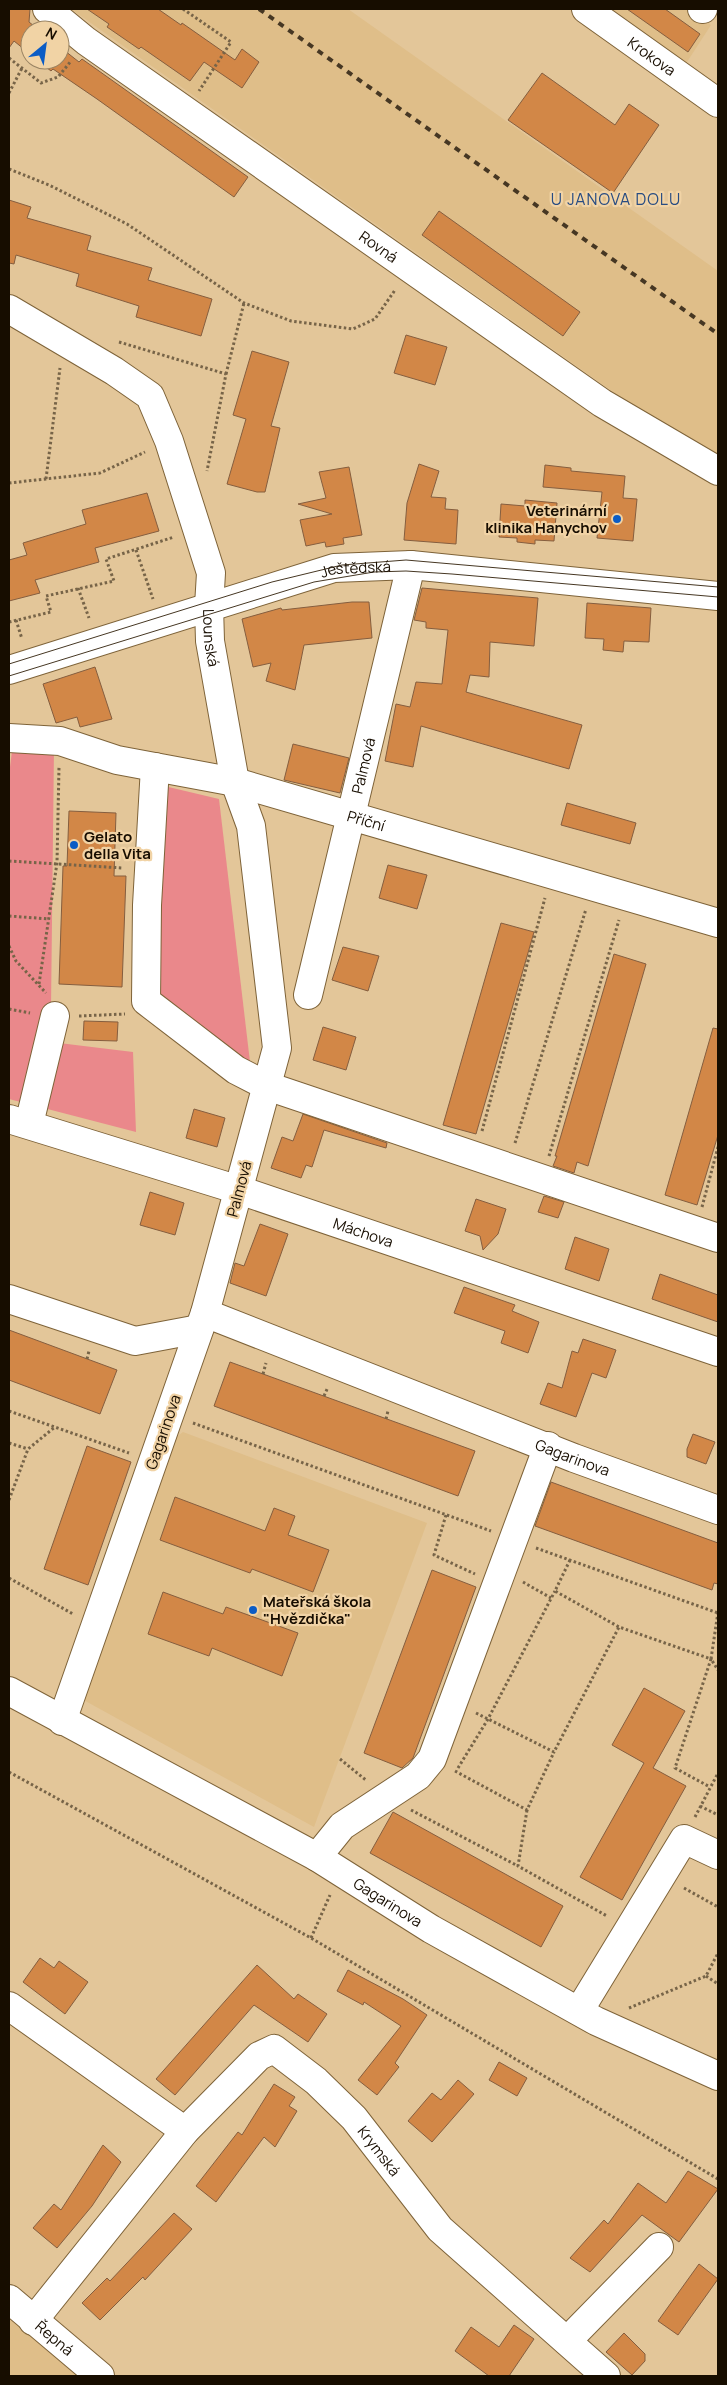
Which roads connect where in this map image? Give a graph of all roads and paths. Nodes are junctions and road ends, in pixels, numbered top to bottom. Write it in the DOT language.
graph roads {
  1 [pos="47,9"];
  2 [pos="183,9"];
  3 [pos="586,9"];
  4 [pos="75,55"];
  5 [pos="9,58"];
  6 [pos="70,61"];
  7 [pos="20,66"];
  8 [pos="21,70"];
  9 [pos="25,70"];
  10 [pos="63,70"];
  11 [pos="9,93"];
  12 [pos="718,104"];
  13 [pos="186,111"];
  14 [pos="9,169"];
  15 [pos="410,268"];
  16 [pos="244,303"];
  17 [pos="9,309"];
  18 [pos="63,341"];
  19 [pos="226,374"];
  20 [pos="170,441"];
  21 [pos="718,471"];
  22 [pos="46,479"];
  23 [pos="9,482"];
  24 [pos="199,528"];
  25 [pos="136,550"];
  26 [pos="411,565"];
  27 [pos="78,588"];
  28 [pos="718,596"];
  29 [pos="153,599"];
  30 [pos="209,606"];
  31 [pos="16,620"];
  32 [pos="89,620"];
  33 [pos="9,622"];
  34 [pos="23,642"];
  35 [pos="9,670"];
  36 [pos="9,738"];
  37 [pos="60,741"];
  38 [pos="155,767"];
  39 [pos="235,782"];
  40 [pos="352,816"];
  41 [pos="9,861"];
  42 [pos="57,863"];
  43 [pos="149,870"];
  44 [pos="593,885"];
  45 [pos="546,895"];
  46 [pos="9,916"];
  47 [pos="49,919"];
  48 [pos="619,920"];
  49 [pos="718,923"];
  50 [pos="9,946"];
  51 [pos="40,984"];
  52 [pos="308,995"];
  53 [pos="9,1009"];
  54 [pos="161,1013"];
  55 [pos="56,1016"];
  56 [pos="277,1048"];
  57 [pos="267,1086"];
  58 [pos="19,1121"];
  59 [pos="718,1147"];
  60 [pos="475,1156"];
  61 [pos="508,1167"];
  62 [pos="543,1179"];
  63 [pos="239,1190"];
  64 [pos="707,1234"];
  65 [pos="9,1299"];
  66 [pos="202,1321"];
  67 [pos="718,1352"];
  68 [pos="9,1412"];
  69 [pos="169,1414"];
  70 [pos="56,1427"];
  71 [pos="9,1443"];
  72 [pos="548,1446"];
  73 [pos="28,1449"];
  74 [pos="153,1461"];
  75 [pos="9,1500"];
  76 [pos="718,1510"];
  77 [pos="446,1515"];
  78 [pos="513,1539"];
  79 [pos="570,1560"];
  80 [pos="9,1578"];
  81 [pos="498,1585"];
  82 [pos="555,1591"];
  83 [pos="718,1613"];
  84 [pos="96,1627"];
  85 [pos="619,1627"];
  86 [pos="711,1659"];
  87 [pos="718,1670"];
  88 [pos="10,1695"];
  89 [pos="453,1702"];
  90 [pos="488,1719"];
  91 [pos="62,1721"];
  92 [pos="554,1752"];
  93 [pos="340,1759"];
  94 [pos="432,1760"];
  95 [pos="456,1771"];
  96 [pos="9,1772"];
  97 [pos="718,1773"];
  98 [pos="710,1787"];
  99 [pos="384,1796"];
  100 [pos="700,1806"];
  101 [pos="527,1810"];
  102 [pos="718,1815"];
  103 [pos="684,1839"];
  104 [pos="718,1854"];
  105 [pos="317,1857"];
  106 [pos="518,1866"];
  107 [pos="340,1872"];
  108 [pos="661,1875"];
  109 [pos="718,1907"];
  110 [pos="628,1928"];
  111 [pos="311,1938"];
  112 [pos="718,1953"];
  113 [pos="706,1976"];
  114 [pos="718,1984"];
  115 [pos="9,2006"];
  116 [pos="587,2016"];
  117 [pos="718,2076"];
  118 [pos="185,2131"];
  119 [pos="718,2178"];
  120 [pos="658,2247"];
  121 [pos="9,2299"];
  122 [pos="33,2321"];
  123 [pos="567,2341"];
  124 [pos="100,2376"];
  125 [pos="606,2376"];
  1 -- 13 [label="street, Rovná"];
  2 -- 13 [label="path"];
  3 -- 12 [label="street, Krokova"];
  4 -- 6 [label="path"];
  5 -- 7 [label="path"];
  8 -- 11 [label="path"];
  9 -- 10 [label="path"];
  13 -- 15 [label="street, Rovná"];
  14 -- 16 [label="path"];
  15 -- 16 [label="path"];
  15 -- 21 [label="street, Rovná"];
  16 -- 19 [label="path"];
  17 -- 18 [label="street, Lounská"];
  18 -- 20 [label="street, Lounská"];
  18 -- 22 [label="path"];
  20 -- 22 [label="path"];
  20 -- 24 [label="street, Lounská"];
  22 -- 23 [label="path"];
  24 -- 25 [label="path"];
  24 -- 30 [label="street, Lounská"];
  25 -- 27 [label="path"];
  25 -- 29 [label="path"];
  26 -- 28 [label="street, Ještědská"];
  26 -- 30 [label="street, Ještědská"];
  26 -- 40 [label="street, Palmová"];
  27 -- 31 [label="path"];
  27 -- 32 [label="path"];
  30 -- 35 [label="street, Ještědská"];
  30 -- 39 [label="street, Lounská"];
  31 -- 33 [label="path"];
  31 -- 34 [label="path"];
  36 -- 37 [label="street, Příční"];
  37 -- 38 [label="street, Příční"];
  37 -- 42 [label="path"];
  38 -- 39 [label="street, Příční"];
  38 -- 43 [label="street"];
  39 -- 40 [label="street, Příční"];
  39 -- 56 [label="street, Lounská"];
  40 -- 44 [label="street, Příční"];
  40 -- 52 [label="street, Palmová"];
  41 -- 42 [label="path"];
  42 -- 43 [label="path"];
  42 -- 47 [label="path"];
  43 -- 54 [label="street"];
  44 -- 49 [label="street, Příční"];
  44 -- 61 [label="path"];
  45 -- 60 [label="path"];
  46 -- 47 [label="path"];
  47 -- 51 [label="path"];
  48 -- 62 [label="path"];
  50 -- 51 [label="path"];
  51 -- 55 [label="path"];
  53 -- 55 [label="path"];
  54 -- 55 [label="path"];
  54 -- 57 [label="street"];
  55 -- 58 [label="street"];
  56 -- 57 [label="street, Palmová"];
  57 -- 60 [label="street"];
  57 -- 63 [label="street, Palmová"];
  58 -- 63 [label="street, Máchova"];
  59 -- 64 [label="path"];
  60 -- 61 [label="street"];
  61 -- 62 [label="street"];
  62 -- 64 [label="street"];
  63 -- 66 [label="street, Palmová"];
  63 -- 67 [label="street, Máchova"];
  65 -- 66 [label="street"];
  66 -- 69 [label="street, Gagarinova"];
  66 -- 72 [label="street, Gagarinova"];
  68 -- 70 [label="path"];
  69 -- 74 [label="street, Gagarinova"];
  69 -- 77 [label="path"];
  70 -- 73 [label="path"];
  70 -- 74 [label="path"];
  71 -- 73 [label="path"];
  72 -- 76 [label="street, Gagarinova"];
  72 -- 78 [label="street"];
  73 -- 75 [label="path"];
  74 -- 84 [label="street, Gagarinova"];
  77 -- 78 [label="path"];
  77 -- 81 [label="path"];
  78 -- 79 [label="path"];
  78 -- 81 [label="street"];
  79 -- 82 [label="path"];
  79 -- 83 [label="path"];
  80 -- 84 [label="path"];
  81 -- 89 [label="street"];
  82 -- 85 [label="path"];
  82 -- 90 [label="path"];
  83 -- 86 [label="path"];
  84 -- 91 [label="street, Gagarinova"];
  85 -- 86 [label="path"];
  85 -- 92 [label="path"];
  86 -- 87 [label="path"];
  86 -- 98 [label="path"];
  88 -- 91 [label="street, Gagarinova"];
  89 -- 90 [label="path"];
  89 -- 94 [label="street"];
  90 -- 92 [label="path"];
  90 -- 95 [label="path"];
  91 -- 105 [label="street, Gagarinova"];
  92 -- 101 [label="path"];
  93 -- 99 [label="path"];
  94 -- 95 [label="path"];
  94 -- 99 [label="street"];
  95 -- 101 [label="path"];
  96 -- 111 [label="path"];
  97 -- 98 [label="path"];
  98 -- 100 [label="path"];
  99 -- 105 [label="street"];
  99 -- 106 [label="path"];
  100 -- 102 [label="path"];
  100 -- 103 [label="path"];
  101 -- 106 [label="path"];
  103 -- 104 [label="street"];
  103 -- 108 [label="street"];
  105 -- 107 [label="street, Gagarinova"];
  106 -- 110 [label="path"];
  107 -- 111 [label="path"];
  107 -- 116 [label="street, Gagarinova"];
  108 -- 109 [label="path"];
  108 -- 110 [label="street"];
  110 -- 116 [label="street"];
  111 -- 119 [label="path"];
  112 -- 113 [label="path"];
  113 -- 114 [label="path"];
  113 -- 116 [label="path"];
  115 -- 118 [label="street"];
  116 -- 117 [label="street, Gagarinova"];
  118 -- 122 [label="street, Krymská"];
  118 -- 123 [label="street, Krymská"];
  120 -- 123 [label="street"];
  121 -- 122 [label="street, Řepná"];
  122 -- 124 [label="street, Řepná"];
  123 -- 125 [label="street, Krymská"];
}
